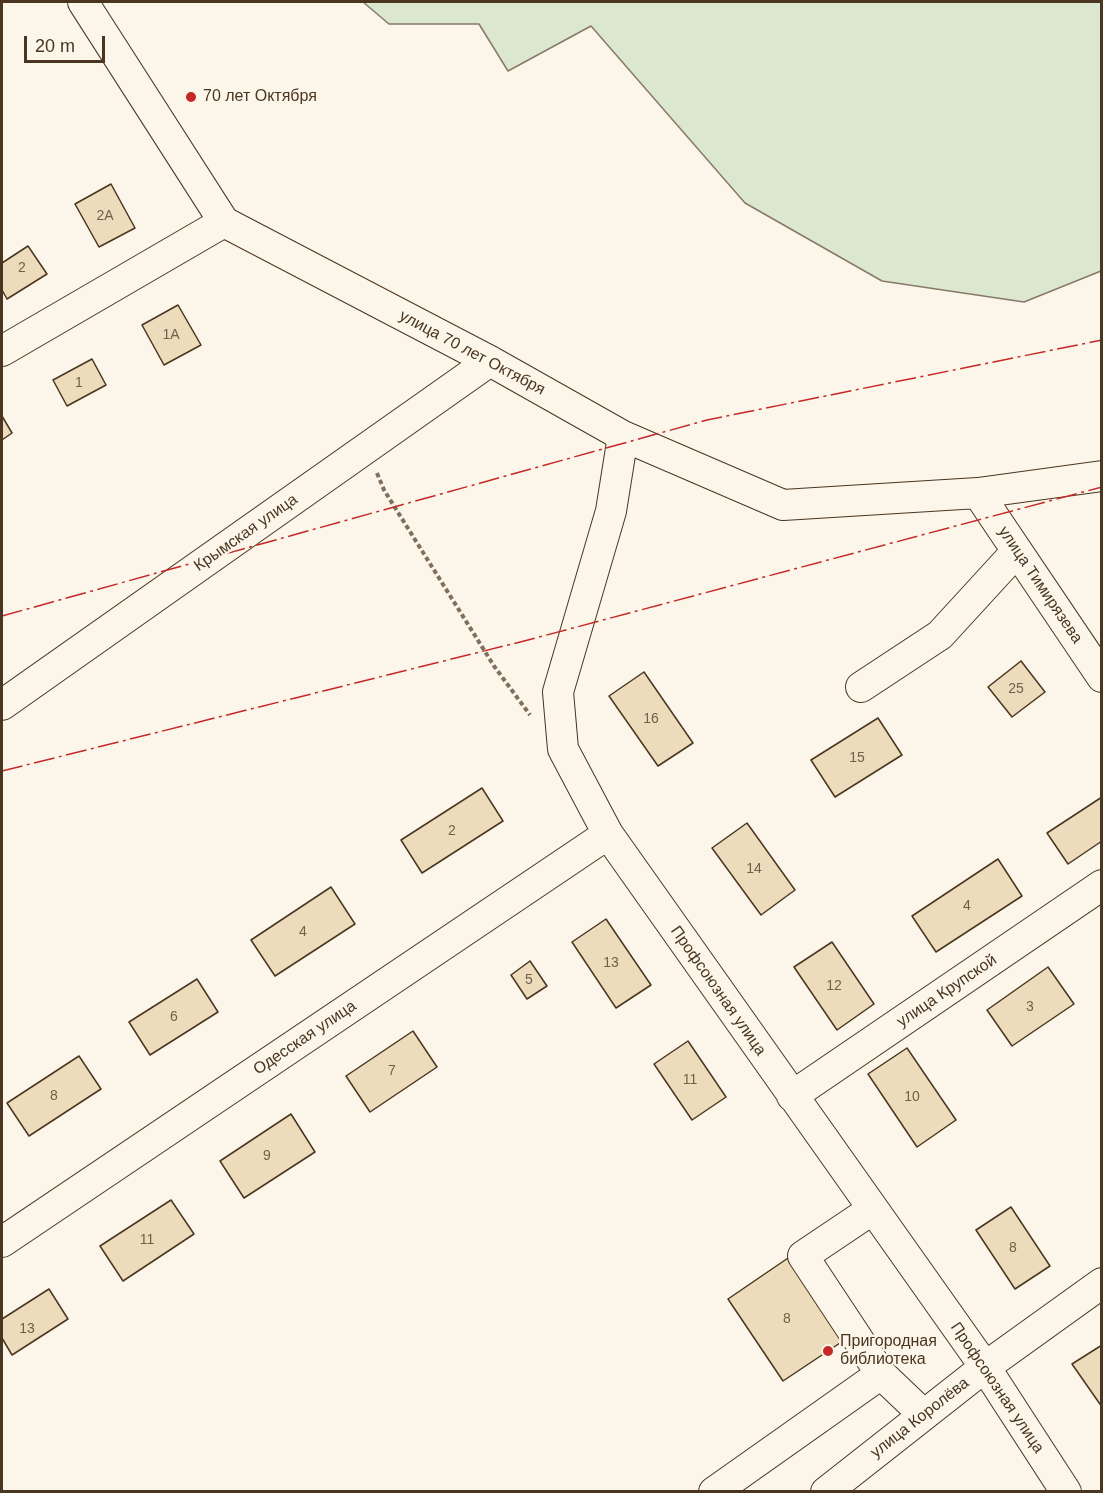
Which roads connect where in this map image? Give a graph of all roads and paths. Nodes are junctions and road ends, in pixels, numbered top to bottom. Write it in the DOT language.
graph roads {
  1 [pos="83,2"];
  2 [pos="224,222"];
  3 [pos="2,351"];
  4 [pos="490,361"];
  5 [pos="623,436"];
  6 [pos="367,447"];
  7 [pos="1101,476"];
  8 [pos="978,492"];
  9 [pos="1017,551"];
  10 [pos="1101,677"];
  11 [pos="861,687"];
  12 [pos="2,705"];
  13 [pos="534,719"];
  14 [pos="608,834"];
  15 [pos="1101,885"];
  16 [pos="792,1096"];
  17 [pos="873,1209"];
  18 [pos="2,1242"];
  19 [pos="1101,1283"];
  20 [pos="985,1367"];
  21 [pos="881,1374"];
  22 [pos="924,1415"];
  23 [pos="714,1491"];
  24 [pos="826,1491"];
  25 [pos="1066,1491"];
  1 -- 2 [label="street, улица 70 лет Октября"];
  2 -- 3 [label="street"];
  2 -- 4 [label="street, улица 70 лет Октября"];
  4 -- 5 [label="street, улица 70 лет Октября"];
  4 -- 6 [label="street, Крымская улица"];
  5 -- 8 [label="street, улица 70 лет Октября"];
  5 -- 14 [label="street, Профсоюзная улица"];
  6 -- 12 [label="street, Крымская улица"];
  6 -- 13 [label="path"];
  7 -- 8 [label="street, улица 70 лет Октября"];
  8 -- 9 [label="street, улица Тимирязева"];
  9 -- 10 [label="street, улица Тимирязева"];
  9 -- 11 [label="street"];
  14 -- 16 [label="street, Профсоюзная улица"];
  14 -- 18 [label="street, Одесская улица"];
  15 -- 16 [label="street, улица Крупской"];
  16 -- 17 [label="street, Профсоюзная улица"];
  17 -- 20 [label="street, Профсоюзная улица"];
  17 -- 21 [label="street"];
  19 -- 20 [label="street, улица Королёва"];
  20 -- 22 [label="street, улица Королёва"];
  20 -- 25 [label="street, Профсоюзная улица"];
  21 -- 22 [label="street"];
  21 -- 23 [label="street"];
  22 -- 24 [label="street, улица Королёва"];
}
